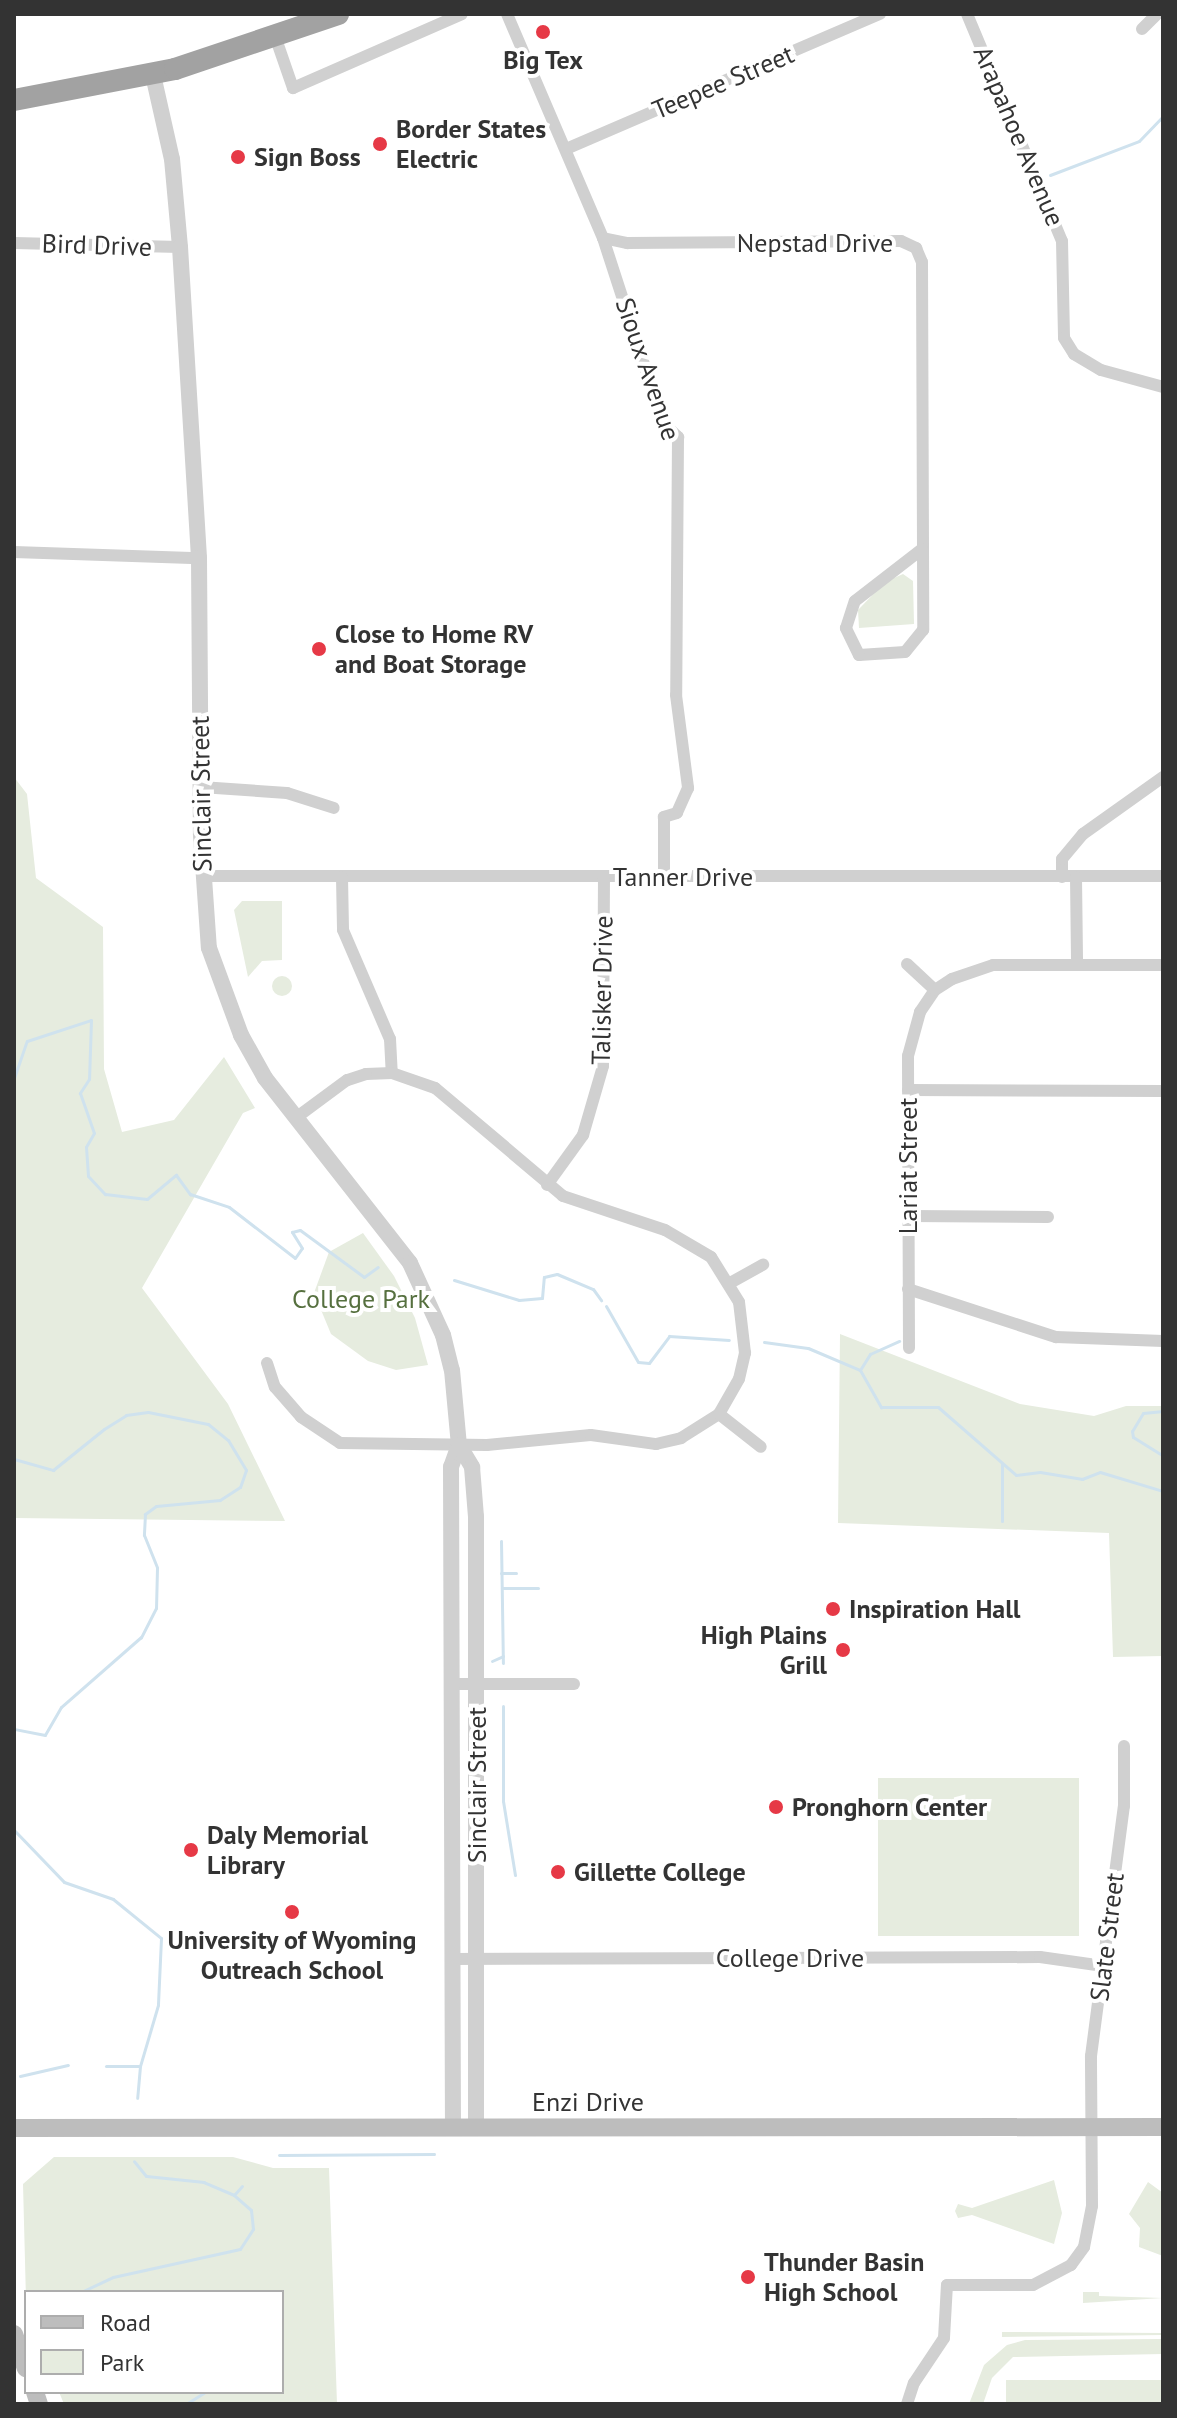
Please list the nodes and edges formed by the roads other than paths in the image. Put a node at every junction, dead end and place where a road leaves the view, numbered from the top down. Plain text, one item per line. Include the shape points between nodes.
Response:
1 (338, 14) edge
2 (462, 14) edge
3 (507, 14) edge
4 (880, 14) edge
5 (967, 14) edge
6 (1157, 14) edge
7 (1142, 29) dead end
8 (276, 39) junction
9 (153, 75) junction
10 (14, 100) edge
11 (566, 149) junction
12 (603, 238) junction
13 (14, 243) edge
14 (180, 247) junction
15 (1163, 387) edge
16 (922, 549) junction
17 (14, 552) edge
18 (199, 558) junction
19 (1163, 777) edge
20 (201, 787) junction
21 (334, 808) dead end
22 (202, 876) junction
23 (1163, 876) edge
24 (342, 877) junction
25 (604, 877) junction
26 (664, 877) junction
27 (1062, 877) junction
28 (1076, 877) junction
29 (907, 964) dead end
30 (1077, 965) junction
31 (1163, 965) edge
32 (935, 990) junction
33 (392, 1073) junction
34 (908, 1090) junction
35 (1163, 1091) edge
36 (297, 1117) junction
37 (547, 1185) junction
38 (909, 1216) junction
39 (1048, 1217) dead end
40 (763, 1265) dead end
41 (730, 1283) junction
42 (908, 1289) junction
43 (1163, 1341) edge
44 (909, 1348) dead end
45 (267, 1363) dead end
46 (719, 1414) junction
47 (459, 1445) junction
48 (761, 1447) dead end
49 (477, 1683) junction
50 (451, 1684) junction
51 (574, 1684) dead end
52 (1124, 1746) dead end
53 (451, 1959) junction
54 (477, 1959) junction
55 (1103, 1966) junction
56 (1163, 2127) edge
57 (14, 2128) edge
58 (453, 2128) junction
59 (476, 2128) junction
60 (1091, 2128) junction
61 (14, 2334) edge
62 (24, 2362) edge
63 (907, 2404) edge

1 - 8 highway
2 - 8 street via 293,88
3 - 11 street, Sioux Avenue
4 - 11 street, Teepee Street
5 - 15 street, Arapahoe Avenue via 1062,241 1064,338 1074,354 1101,370
6 - 7 street
8 - 9 highway
9 - 10 highway
9 - 14 street, Sinclair Street via 172,159
11 - 12 street, Sioux Avenue
12 - 16 street, Nepstad Drive via 641,243 901,241 916,248 922,262
12 - 26 street, Sioux Avenue via 663,423 678,437 676,695 688,788 677,813 664,817
13 - 14 street, Bird Drive
14 - 18 street, Sinclair Street
16 - 16 street, Nepstad Drive via 919,641 905,652 859,655 846,628 855,601
17 - 18 street
18 - 20 street, Sinclair Street
19 - 27 street via 1083,834 1062,859
20 - 21 street via 287,793
20 - 22 street, Sinclair Street
22 - 24 street, Tanner Drive
22 - 36 street, Sinclair Street via 209,948 221,988 265,1078
23 - 28 street, Tanner Drive
24 - 25 street, Tanner Drive
24 - 33 street via 343,930 390,1039
25 - 26 street, Tanner Drive
25 - 37 street, Talisker Drive via 603,1066 583,1135
26 - 27 street, Tanner Drive
27 - 28 street, Tanner Drive
28 - 30 street
29 - 32 street
30 - 31 street
30 - 32 street via 993,965
32 - 34 street, Lariat Street via 911,1033
33 - 36 street via 347,1080
33 - 37 street via 435,1088
34 - 35 street
34 - 38 street, Lariat Street
36 - 47 street, Sinclair Street via 410,1263 443,1335
37 - 41 street via 589,1207 689,1241 711,1257
38 - 39 street
38 - 42 street, Lariat Street
40 - 41 street
41 - 46 street via 745,1329 745,1353 739,1379
42 - 43 street via 1056,1337
42 - 44 street, Lariat Street
45 - 47 street via 275,1387 301,1417 340,1443
46 - 47 street via 681,1438 656,1444 591,1435
46 - 48 street
47 - 49 street, Sinclair Street via 472,1467 476,1517
47 - 50 street, Sinclair Street via 451,1467
49 - 50 street
49 - 51 street
49 - 54 street, Sinclair Street
50 - 53 street, Sinclair Street
52 - 55 street, Slate Street via 1124,1806
53 - 54 street, College Drive
53 - 58 street, Sinclair Street
54 - 55 street, College Drive via 1040,1957
54 - 59 street, Sinclair Street
55 - 60 street, Slate Street via 1091,2056
56 - 60 main road, Enzi Drive
57 - 58 main road, Enzi Drive
58 - 59 main road, Enzi Drive
59 - 60 main road, Enzi Drive
60 - 63 street, Slate Street via 1092,2206 1084,2247 1071,2265 1033,2285 947,2285 944,2338 914,2383
61 - 62 main road

